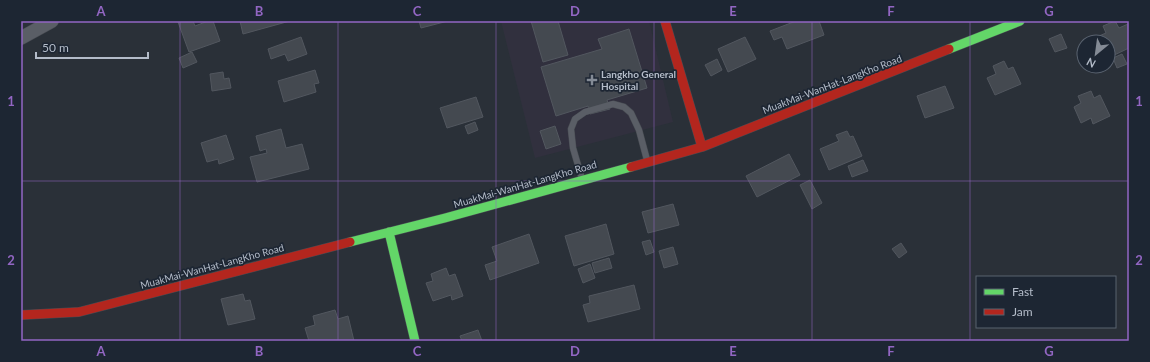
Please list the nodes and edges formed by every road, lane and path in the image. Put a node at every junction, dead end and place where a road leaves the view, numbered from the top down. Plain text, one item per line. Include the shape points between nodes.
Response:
1 (52, 21) edge
2 (665, 21) edge
3 (1020, 21) edge
4 (21, 38) edge
5 (702, 147) junction
6 (647, 162) junction
7 (582, 180) junction
8 (389, 232) junction
9 (21, 315) edge
10 (415, 341) edge

1 - 4 street
2 - 5 main road
3 - 5 main road, MuakMai-WanHat-LangKho Road
5 - 6 main road, MuakMai-WanHat-LangKho Road
6 - 7 main road, MuakMai-WanHat-LangKho Road
6 - 7 lane via 639,130 631,113 624,107 613,104 585,112 575,119 571,129 573,148
7 - 8 main road, MuakMai-WanHat-LangKho Road
8 - 9 main road, MuakMai-WanHat-LangKho Road via 79,312
8 - 10 main road

